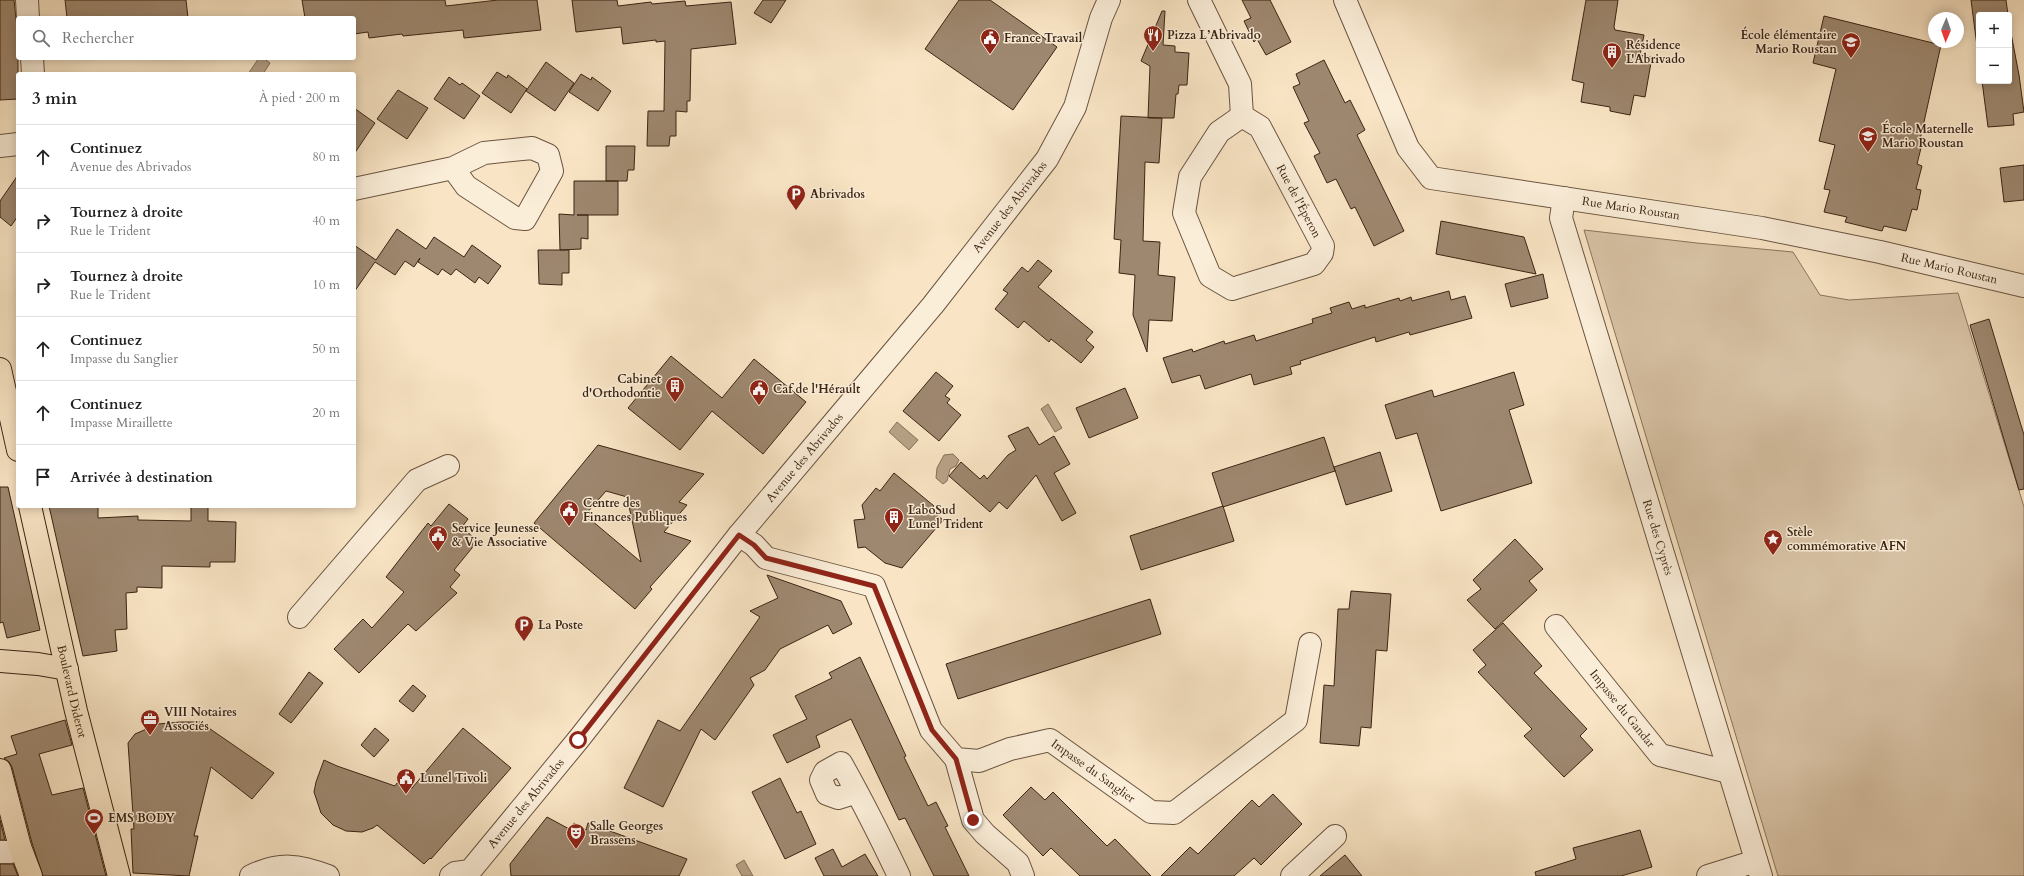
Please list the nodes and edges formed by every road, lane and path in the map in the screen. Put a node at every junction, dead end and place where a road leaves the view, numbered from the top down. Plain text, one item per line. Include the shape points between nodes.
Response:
1 (27, 0) edge
2 (1109, 0) edge
3 (1199, 0) edge
4 (1345, 0) edge
5 (28, 16) edge
6 (32, 60) edge
7 (33, 72) edge
8 (1242, 116) junction
9 (16, 144) edge
10 (0, 146) edge
11 (452, 168) dead end
12 (356, 189) edge
13 (1564, 198) junction
14 (2024, 286) edge
15 (0, 370) edge
16 (16, 441) edge
17 (448, 466) dead end
18 (30, 508) edge
19 (739, 535) junction
20 (299, 616) dead end
21 (1556, 626) dead end
22 (1310, 644) dead end
23 (0, 661) edge
24 (67, 669) junction
25 (956, 759) junction
26 (0, 770) edge
27 (1729, 772) junction
28 (857, 792) dead end
29 (1335, 836) dead end
30 (10, 850) edge
31 (1758, 869) edge
32 (262, 874) edge
33 (464, 874) edge
34 (31, 876) edge
35 (119, 876) edge
36 (328, 876) edge
37 (900, 876) edge
38 (1023, 876) edge
39 (1292, 876) edge
40 (1708, 876) edge

1 - 5 street
2 - 19 street, Avenue des Abrivados via 1100,18 1075,107 1047,159 933,305
3 - 8 street via 1240,84
4 - 13 street, Rue Mario Roustan via 1408,148 1431,178
6 - 7 street
8 - 8 street, Rue de l'Éperon via 1219,132 1190,177 1184,214 1210,276 1232,289 1314,264 1322,253 1323,246 1260,127
9 - 10 street
11 - 12 street
13 - 14 street, Rue Mario Roustan via 1772,230
13 - 27 street, Rue des Cyprès via 1561,218
15 - 16 main road
17 - 20 street via 417,480
18 - 24 main road, Boulevard Diderot
19 - 25 street via 754,545 766,558 874,586 932,730
19 - 33 street, Avenue des Abrivados via 578,740
21 - 27 street, Impasse du Gandar via 1660,755
22 - 25 street, Impasse du Sanglier via 1296,720 1174,813 1151,812 1050,740 1010,749 979,761
23 - 24 main road
24 - 35 main road, Boulevard Diderot
25 - 38 street via 973,820 1018,863
26 - 30 main road
27 - 31 street, Rue des Cyprès
28 - 37 street
29 - 39 street
30 - 34 main road
31 - 40 street
32 - 36 street via 279,866 305,867

